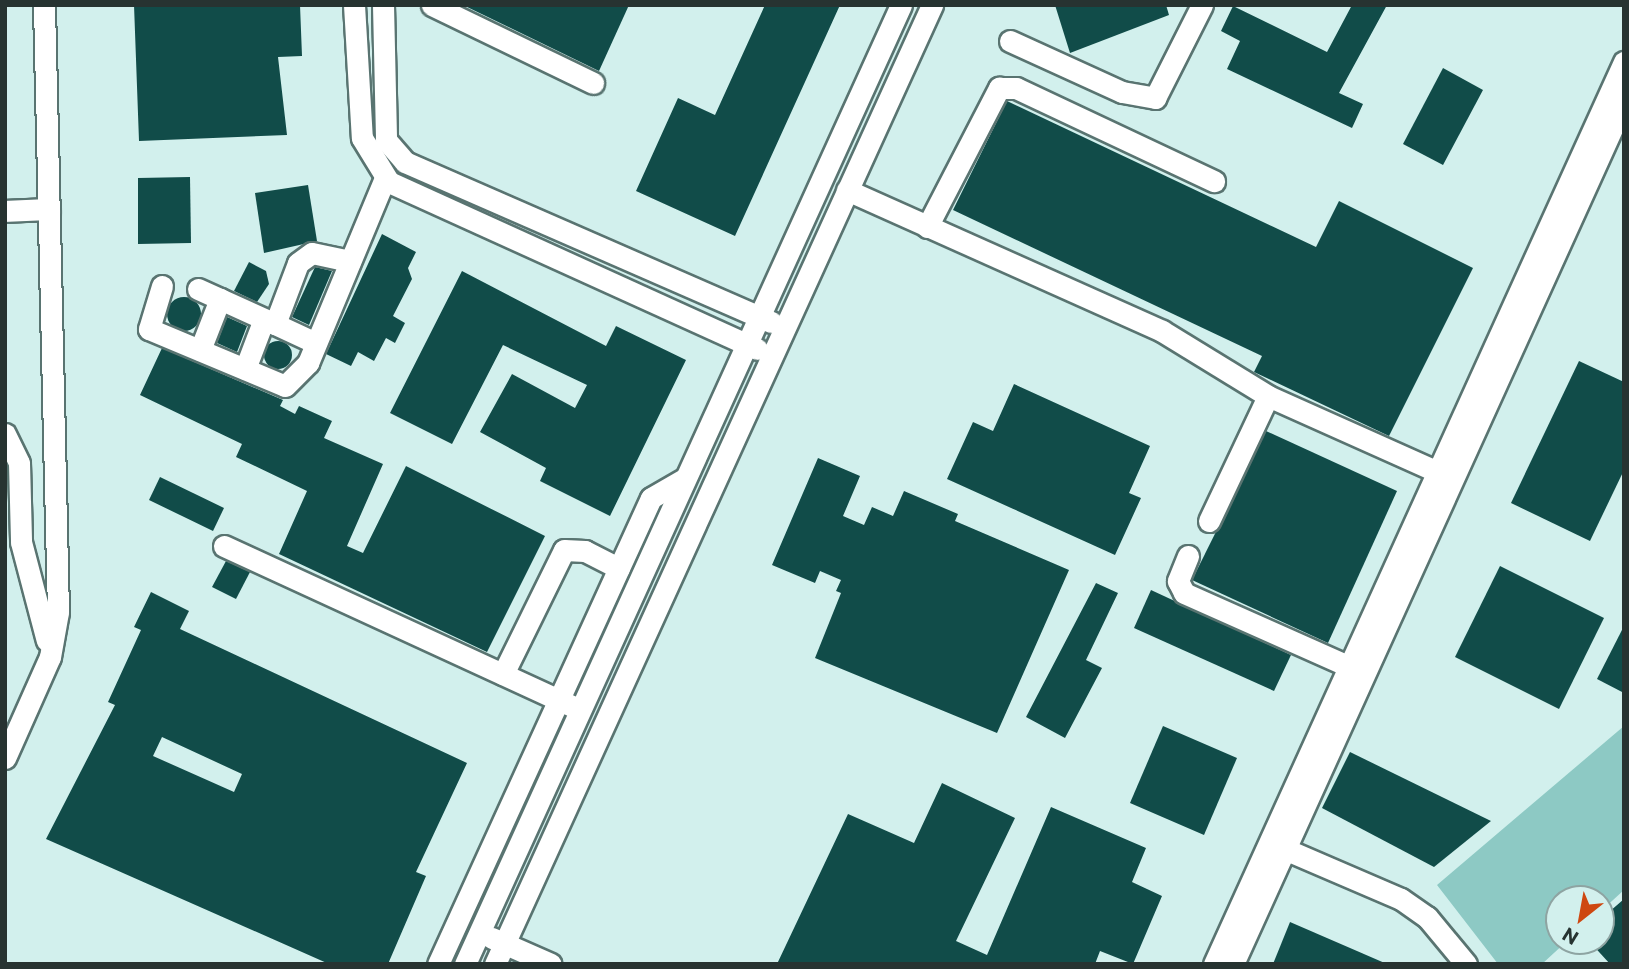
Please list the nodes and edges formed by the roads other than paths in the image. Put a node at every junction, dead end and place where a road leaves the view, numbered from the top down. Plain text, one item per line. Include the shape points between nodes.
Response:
1 (44, 5) edge
2 (354, 5) edge
3 (383, 5) edge
4 (432, 5) edge
5 (901, 5) edge
6 (932, 5) edge
7 (1202, 5) edge
8 (1010, 41) dead end
9 (1624, 62) edge
10 (593, 83) dead end
11 (1624, 102) edge
12 (394, 152) junction
13 (381, 174) junction
14 (1214, 181) dead end
15 (847, 190) junction
16 (49, 209) junction
17 (5, 211) edge
18 (927, 227) junction
19 (350, 261) junction
20 (162, 286) dead end
21 (198, 289) dead end
22 (220, 299) junction
23 (759, 317) junction
24 (270, 322) junction
25 (785, 327) junction
26 (316, 343) junction
27 (746, 344) junction
28 (200, 350) junction
29 (771, 357) junction
30 (245, 369) junction
31 (1268, 396) junction
32 (5, 434) edge
33 (1440, 473) junction
34 (685, 478) junction
35 (1209, 521) dead end
36 (224, 546) dead end
37 (1188, 556) dead end
38 (619, 568) junction
39 (50, 657) junction
40 (1350, 667) junction
41 (503, 674) junction
42 (560, 700) junction
43 (580, 710) junction
44 (5, 758) edge
45 (1277, 846) junction
46 (472, 948) edge
47 (502, 957) edge
48 (438, 964) edge
49 (551, 964) edge
50 (1214, 964) edge
51 (1233, 964) edge
52 (1466, 964) edge

1 - 16 street
2 - 13 street via 358,109
3 - 12 street via 386,140
4 - 10 street
5 - 23 street
6 - 15 street
7 - 8 street via 1155,98 1122,92
9 - 33 street
11 - 45 street
12 - 13 street
12 - 23 street via 426,175
13 - 19 street
13 - 27 street
14 - 18 street via 1016,88 999,88
15 - 18 street
15 - 25 street
16 - 17 street
16 - 39 street via 58,612
18 - 31 street via 1193,346
19 - 24 street via 312,253 298,263
19 - 26 street
20 - 28 street via 149,329
21 - 22 street
22 - 24 street
22 - 28 street
23 - 25 street
23 - 27 street
24 - 26 street
24 - 30 street
25 - 29 street
26 - 30 street via 300,376 285,386
27 - 29 street
27 - 34 street
28 - 30 street
29 - 47 street
31 - 33 street
31 - 35 street
32 - 39 street via 19,463 22,542
33 - 40 street
34 - 38 street via 659,488 651,498
34 - 43 street
36 - 41 street
37 - 40 street via 1178,581 1184,593
38 - 41 street via 585,551 564,550
38 - 42 street
39 - 44 street
40 - 45 street
41 - 42 street
42 - 43 street
42 - 48 street
43 - 46 street
45 - 50 street
45 - 51 street
45 - 52 street via 1401,899 1427,917
46 - 47 street
47 - 49 street

